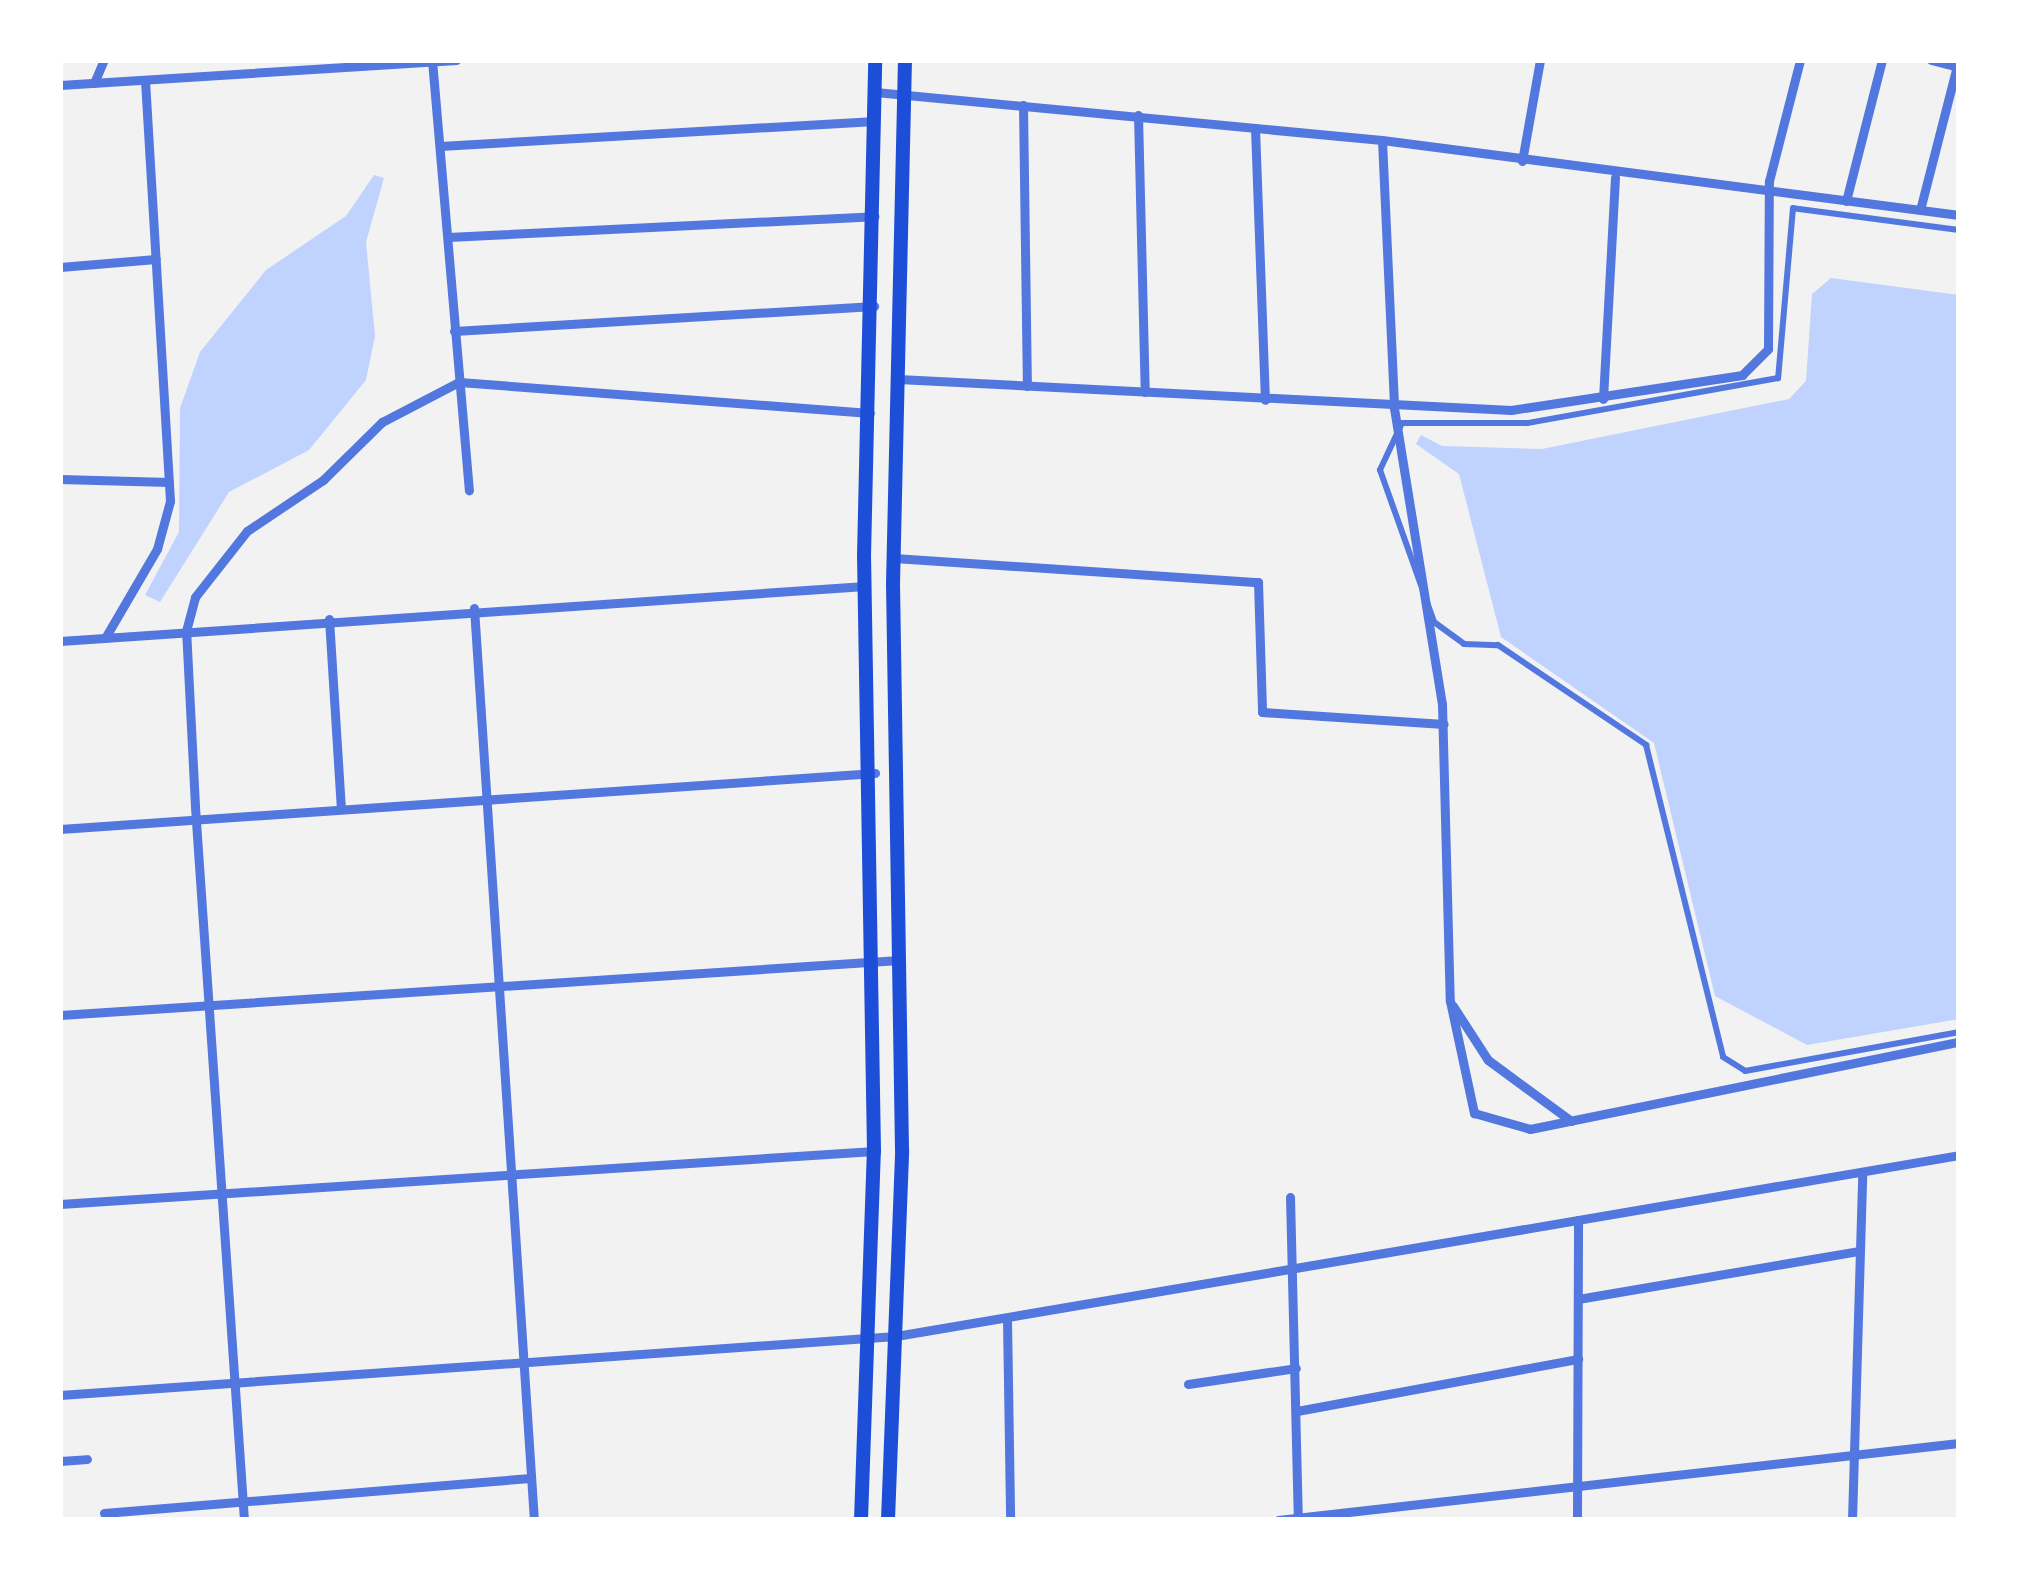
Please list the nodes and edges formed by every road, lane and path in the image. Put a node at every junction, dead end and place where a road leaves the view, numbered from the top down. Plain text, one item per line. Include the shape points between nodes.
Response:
1 (104, 60) edge
2 (457, 60) edge
3 (875, 60) edge
4 (905, 60) edge
5 (1540, 60) edge
6 (1800, 60) edge
7 (1882, 60) edge
8 (1931, 60) edge
9 (432, 62) edge
10 (1958, 66) edge
11 (145, 81) junction
12 (94, 83) junction
13 (60, 85) edge
14 (875, 92) junction
15 (904, 95) junction
16 (1023, 105) junction
17 (1138, 115) junction
18 (875, 121) junction
19 (1255, 128) junction
20 (1382, 140) junction
21 (440, 146) junction
22 (1522, 161) junction
23 (1615, 176) junction
24 (1772, 193) junction
25 (1846, 200) junction
26 (1920, 210) junction
27 (1959, 215) edge
28 (876, 216) junction
29 (1959, 230) edge
30 (448, 237) junction
31 (156, 260) junction
32 (60, 267) edge
33 (874, 306) junction
34 (454, 331) junction
35 (898, 379) junction
36 (459, 382) junction
37 (1027, 386) junction
38 (1145, 392) junction
39 (1603, 399) junction
40 (1265, 400) junction
41 (1394, 408) junction
42 (870, 413) junction
43 (1396, 428) junction
44 (60, 479) edge
45 (169, 482) junction
46 (469, 490) dead end
47 (894, 558) junction
48 (865, 586) junction
49 (474, 608) junction
50 (1428, 613) junction
51 (328, 620) junction
52 (186, 631) junction
53 (105, 638) junction
54 (60, 641) edge
55 (1444, 724) junction
56 (875, 773) junction
57 (486, 798) junction
58 (341, 809) junction
59 (196, 820) junction
60 (60, 829) edge
61 (898, 961) junction
62 (874, 962) junction
63 (500, 984) junction
64 (1450, 1001) junction
65 (209, 1003) junction
66 (60, 1015) edge
67 (1959, 1033) edge
68 (1959, 1042) edge
69 (1571, 1121) junction
70 (874, 1151) junction
71 (1959, 1155) edge
72 (1862, 1173) junction
73 (513, 1175) junction
74 (223, 1192) junction
75 (1290, 1197) dead end
76 (60, 1204) edge
77 (1578, 1220) junction
78 (1858, 1251) junction
79 (1294, 1268) junction
80 (1579, 1299) junction
81 (1007, 1318) junction
82 (896, 1336) junction
83 (870, 1338) junction
84 (1578, 1359) junction
85 (523, 1360) junction
86 (1296, 1369) junction
87 (235, 1380) junction
88 (1188, 1384) dead end
89 (60, 1395) edge
90 (1297, 1411) junction
91 (1959, 1443) edge
92 (1854, 1456) junction
93 (87, 1459) dead end
94 (60, 1462) edge
95 (531, 1478) junction
96 (1577, 1485) junction
97 (242, 1500) junction
98 (104, 1513) dead end
99 (1298, 1519) edge
100 (244, 1520) edge
101 (534, 1520) edge
102 (861, 1520) edge
103 (888, 1520) edge
104 (1010, 1520) edge
105 (1279, 1520) edge
106 (1576, 1520) edge
107 (1852, 1520) edge

1 - 12 street
2 - 9 street
3 - 14 main road
4 - 15 main road
5 - 22 street
6 - 24 street
7 - 25 street
8 - 10 street
9 - 11 street
9 - 21 street
10 - 26 street
11 - 12 street
11 - 31 street
12 - 13 street
14 - 15 street
14 - 18 main road
15 - 16 street
15 - 35 main road
16 - 17 street
16 - 37 street
17 - 19 street
17 - 38 street
18 - 21 street
18 - 28 main road
19 - 20 street
19 - 40 street
20 - 22 street
20 - 41 street
21 - 30 street
22 - 23 street
23 - 24 street
23 - 39 street
24 - 25 street
24 - 39 street via 1760,363
25 - 26 street
26 - 27 street
28 - 30 street
28 - 33 main road
29 - 43 street via 1793,208 1772,381 1527,423
30 - 34 street
31 - 32 street
31 - 45 street
33 - 34 street
33 - 42 main road
34 - 36 street
35 - 37 street
35 - 47 main road
36 - 42 street
36 - 46 street
36 - 52 street via 382,422 232,544
37 - 38 street
38 - 40 street
39 - 41 street
40 - 41 street
41 - 43 street
42 - 48 main road
43 - 50 street
43 - 50 street via 1380,482
44 - 45 street
45 - 53 street via 158,549
47 - 55 street via 1258,582 1262,712
47 - 61 main road
48 - 49 street
48 - 56 main road
49 - 51 street
49 - 57 street
50 - 55 street
50 - 67 street via 1464,644 1498,645 1646,745 1723,1057 1745,1071
51 - 52 street
51 - 58 street
52 - 53 street
52 - 59 street
53 - 54 street
55 - 64 street
56 - 57 street
56 - 62 main road
57 - 58 street
57 - 63 street
58 - 59 street
59 - 60 street
59 - 65 street
61 - 62 street
61 - 82 main road
62 - 63 street
62 - 70 main road
63 - 65 street
63 - 73 street
64 - 69 street via 1488,1060
64 - 69 street via 1459,1074 1480,1120 1511,1130
65 - 66 street
65 - 74 street
68 - 69 street
70 - 73 street
70 - 83 main road
71 - 72 street
72 - 77 street
72 - 78 street
73 - 74 street
73 - 85 street
74 - 76 street
74 - 87 street
75 - 79 street
77 - 79 street
77 - 80 street
78 - 80 street
78 - 92 street
79 - 81 street
79 - 86 street
80 - 84 street
81 - 82 street
81 - 104 street
82 - 83 street
82 - 103 main road
83 - 85 street
83 - 102 main road
84 - 90 street
84 - 96 street
85 - 87 street
85 - 95 street
86 - 88 street
86 - 90 street
87 - 89 street
87 - 97 street
90 - 99 street
91 - 92 street
92 - 96 street
92 - 107 street
93 - 94 street
95 - 97 street
95 - 101 street
96 - 99 street
96 - 106 street
97 - 98 street
97 - 100 street
99 - 105 street

